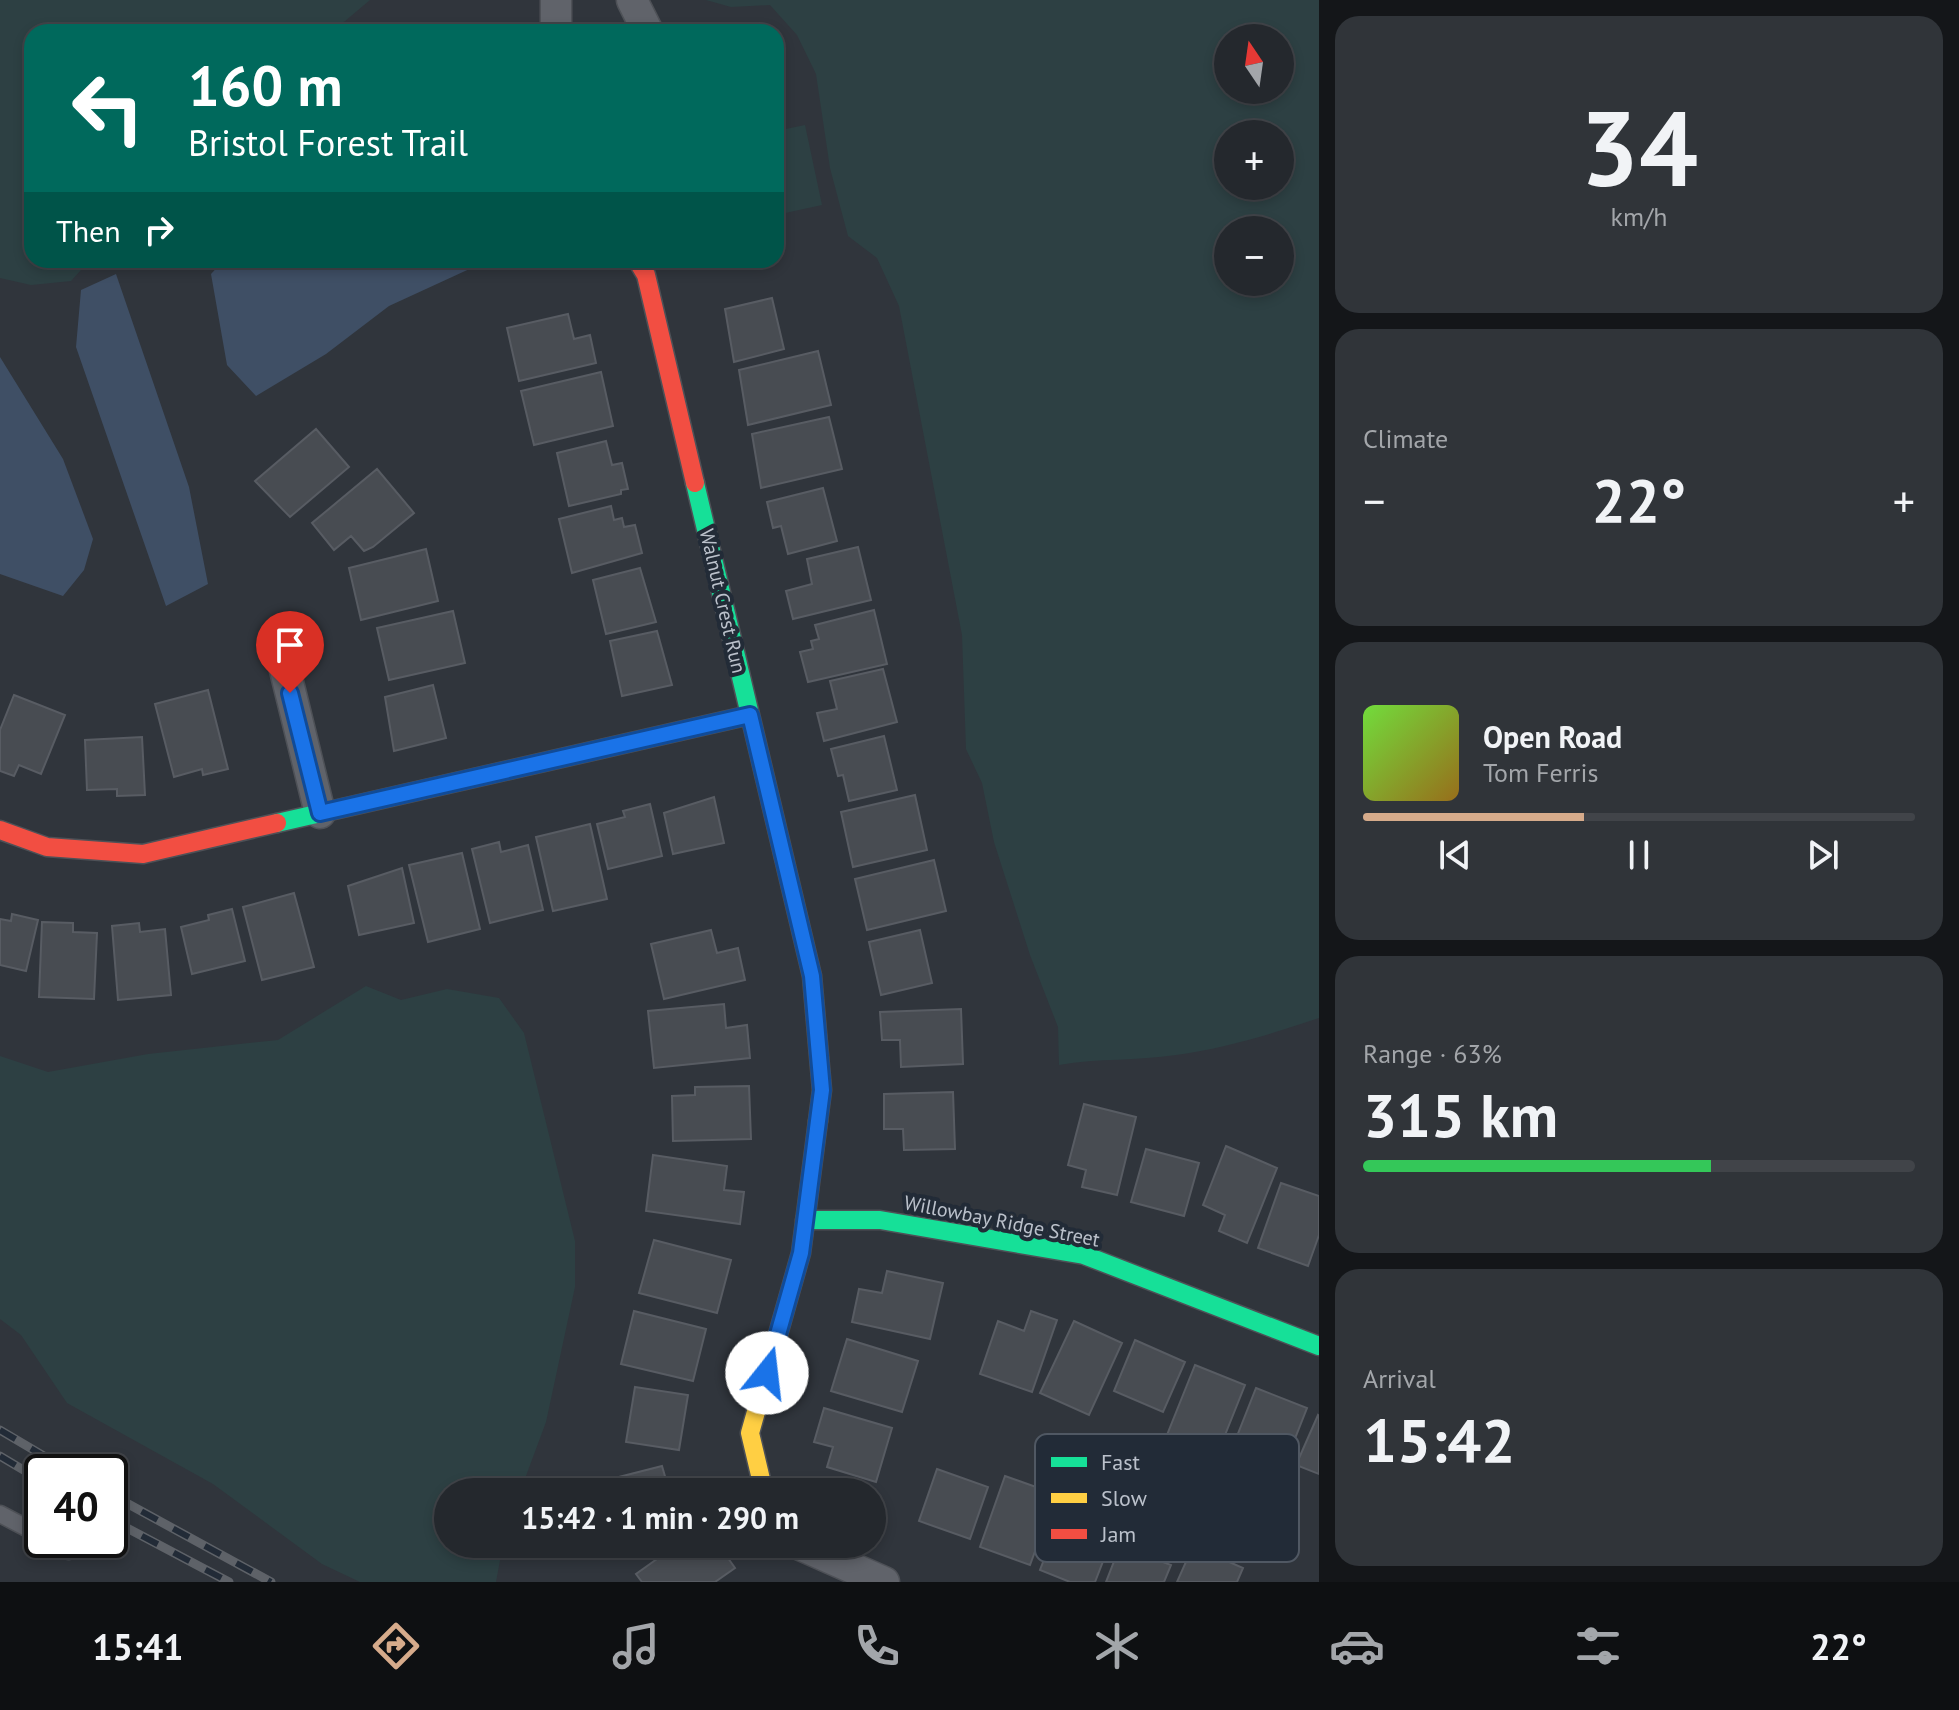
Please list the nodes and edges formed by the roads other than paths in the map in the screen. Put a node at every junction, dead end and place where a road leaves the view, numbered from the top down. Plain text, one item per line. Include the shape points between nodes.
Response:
1 (556, 0) edge
2 (632, 0) edge
3 (556, 24) edge
4 (644, 24) edge
5 (646, 268) edge
6 (284, 666) dead end
7 (750, 715) junction
8 (320, 813) junction
9 (0, 830) edge
10 (805, 1220) junction
11 (1319, 1346) edge
12 (761, 1478) edge
13 (0, 1514) edge
14 (24, 1527) edge
15 (830, 1558) edge
16 (884, 1582) edge

1 - 3 street
2 - 4 street
5 - 7 street, Walnut Crest Run
6 - 8 street
7 - 8 street
7 - 10 street, Walnut Crest Run via 812,976 822,1090
8 - 9 street via 143,854 47,847
10 - 11 street, Willowbay Ridge Street via 880,1220 1084,1255
10 - 12 street, Walnut Crest Run via 801,1253 750,1433
13 - 14 lane
15 - 16 street

